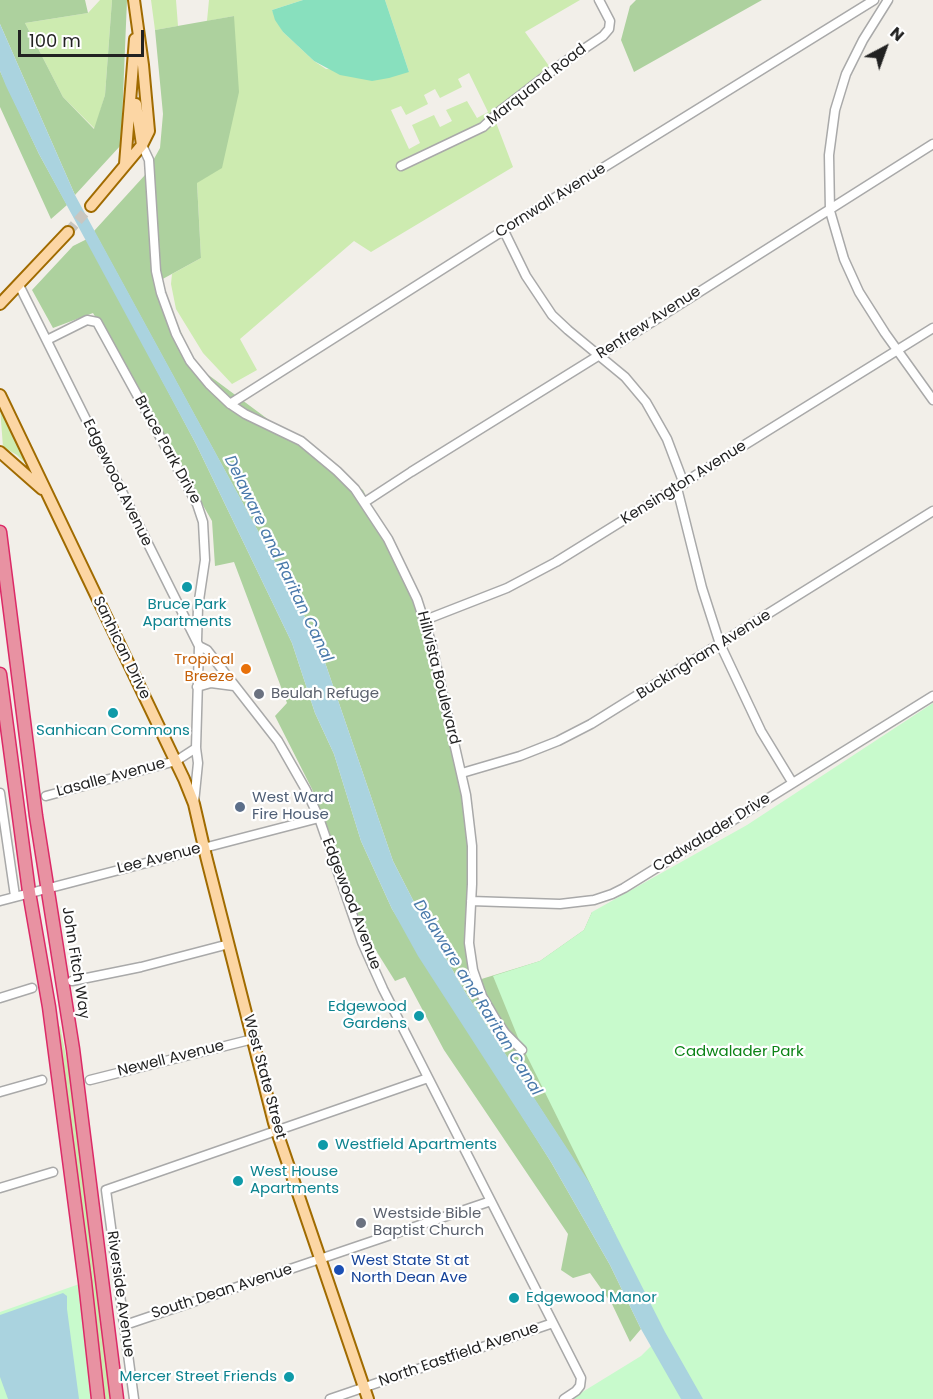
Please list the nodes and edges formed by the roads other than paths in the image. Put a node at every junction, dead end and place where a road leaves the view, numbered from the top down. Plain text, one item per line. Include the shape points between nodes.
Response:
1 (134, 0) edge
2 (600, 0) edge
3 (874, 0) edge
4 (888, 0) edge
5 (136, 27) junction
6 (132, 83) junction
7 (933, 144) edge
8 (142, 145) junction
9 (125, 165) junction
10 (401, 166) dead end
11 (91, 206) tunnel mouth
12 (830, 208) junction
13 (504, 231) junction
14 (68, 232) tunnel mouth
15 (19, 285) junction
16 (0, 304) edge
17 (933, 328) edge
18 (47, 340) junction
19 (898, 351) junction
20 (600, 355) junction
21 (0, 395) edge
22 (933, 400) edge
23 (230, 404) junction
24 (0, 452) edge
25 (681, 486) junction
26 (47, 493) junction
27 (365, 502) junction
28 (933, 510) edge
29 (0, 532) edge
30 (425, 620) junction
31 (198, 644) junction
32 (720, 644) junction
33 (0, 674) edge
34 (234, 686) junction
35 (197, 687) junction
36 (933, 696) edge
37 (196, 748) junction
38 (176, 761) junction
39 (462, 773) junction
40 (792, 782) junction
41 (0, 793) edge
42 (46, 796) dead end
43 (194, 804) junction
44 (319, 818) junction
45 (204, 848) junction
46 (48, 888) junction
47 (29, 892) junction
48 (15, 896) junction
49 (0, 901) edge
50 (471, 901) junction
51 (229, 944) junction
52 (72, 981) dead end
53 (33, 988) dead end
54 (0, 998) edge
55 (253, 1039) junction
56 (522, 1050) dead end
57 (428, 1078) junction
58 (42, 1080) dead end
59 (90, 1080) dead end
60 (0, 1092) edge
61 (277, 1130) junction
62 (53, 1172) dead end
63 (0, 1188) edge
64 (491, 1202) junction
65 (320, 1259) junction
66 (553, 1323) junction
67 (124, 1325) junction
68 (364, 1387) junction
69 (98, 1399) edge
70 (117, 1399) edge
71 (134, 1399) edge
72 (330, 1399) edge
73 (368, 1399) edge
74 (564, 1399) edge

1 - 5 main road
2 - 10 street, Marquand Road via 610,21 609,29 483,127
3 - 13 street, Cornwall Avenue
4 - 12 street via 846,74 835,110 829,155
5 - 6 main road
5 - 8 main road via 149,131
6 - 8 main road
6 - 9 main road
7 - 12 street, Renfrew Avenue
8 - 9 main road
8 - 23 street, Hillvista Boulevard via 149,160 156,271 166,310 194,366
9 - 11 main road
12 - 19 street via 844,259 859,292
12 - 20 street, Renfrew Avenue
13 - 20 street via 526,276 552,315
13 - 23 street, Cornwall Avenue
14 - 15 main road
15 - 16 main road
15 - 18 street, Edgewood Avenue
17 - 19 street, Kensington Avenue
18 - 31 street, Edgewood Avenue
18 - 31 street, Bruce Park Drive via 87,320 97,322 197,504 203,522 205,560 198,607
19 - 22 street
19 - 25 street, Kensington Avenue
20 - 25 street via 646,402 667,439
20 - 27 street, Renfrew Avenue
21 - 26 main road, Sanhican Drive
23 - 27 street, Hillvista Boulevard via 301,441 337,471
24 - 26 main road, Sanhican Drive
25 - 30 street, Kensington Avenue via 520,581
25 - 32 street via 702,588
26 - 38 main road, Sanhican Drive
27 - 30 street, Hillvista Boulevard via 402,565
28 - 32 street, Buckingham Avenue
29 - 46 highway, John Fitch Way
30 - 39 street, Hillvista Boulevard
31 - 34 street, Edgewood Avenue
31 - 35 street, West State Street
32 - 39 street, Buckingham Avenue via 558,741
32 - 40 street via 761,732
33 - 47 highway
34 - 35 street via 211,683
34 - 44 street, Edgewood Avenue via 287,755
35 - 37 street, West State Street
36 - 40 street, Cadwalader Drive
37 - 38 street
37 - 43 street, West State Street
38 - 42 street, Lasalle Avenue
38 - 43 main road, Sanhican Drive
39 - 50 street, Hillvista Boulevard via 471,826
40 - 50 street, Cadwalader Drive via 612,894 560,904
41 - 48 street
43 - 45 main road, West State Street
44 - 45 street, Lee Avenue
44 - 57 street, Edgewood Avenue via 363,942
45 - 46 street, Lee Avenue
45 - 51 main road, West State Street
46 - 47 street, Lee Avenue
46 - 70 highway, John Fitch Way via 73,1049
47 - 48 street, Lee Avenue
47 - 69 highway via 49,1007
48 - 49 street, Lee Avenue
50 - 56 street, Hillvista Boulevard via 468,943 477,983 496,1020
51 - 52 street
51 - 55 main road, West State Street
53 - 54 street
55 - 59 street, Newell Avenue
55 - 61 main road, West State Street
57 - 61 street
57 - 64 street, Edgewood Avenue
58 - 60 street
61 - 65 main road, West State Street
61 - 67 street, Riverside Avenue via 106,1190
62 - 63 street
64 - 65 street, South Dean Avenue
64 - 66 street, Edgewood Avenue
65 - 67 street, South Dean Avenue
65 - 68 main road, West State Street
66 - 68 street, North Eastfield Avenue
66 - 74 street, Edgewood Avenue via 581,1378 576,1391
67 - 71 street, Riverside Avenue
68 - 72 street, North Eastfield Avenue
68 - 73 main road, West State Street

